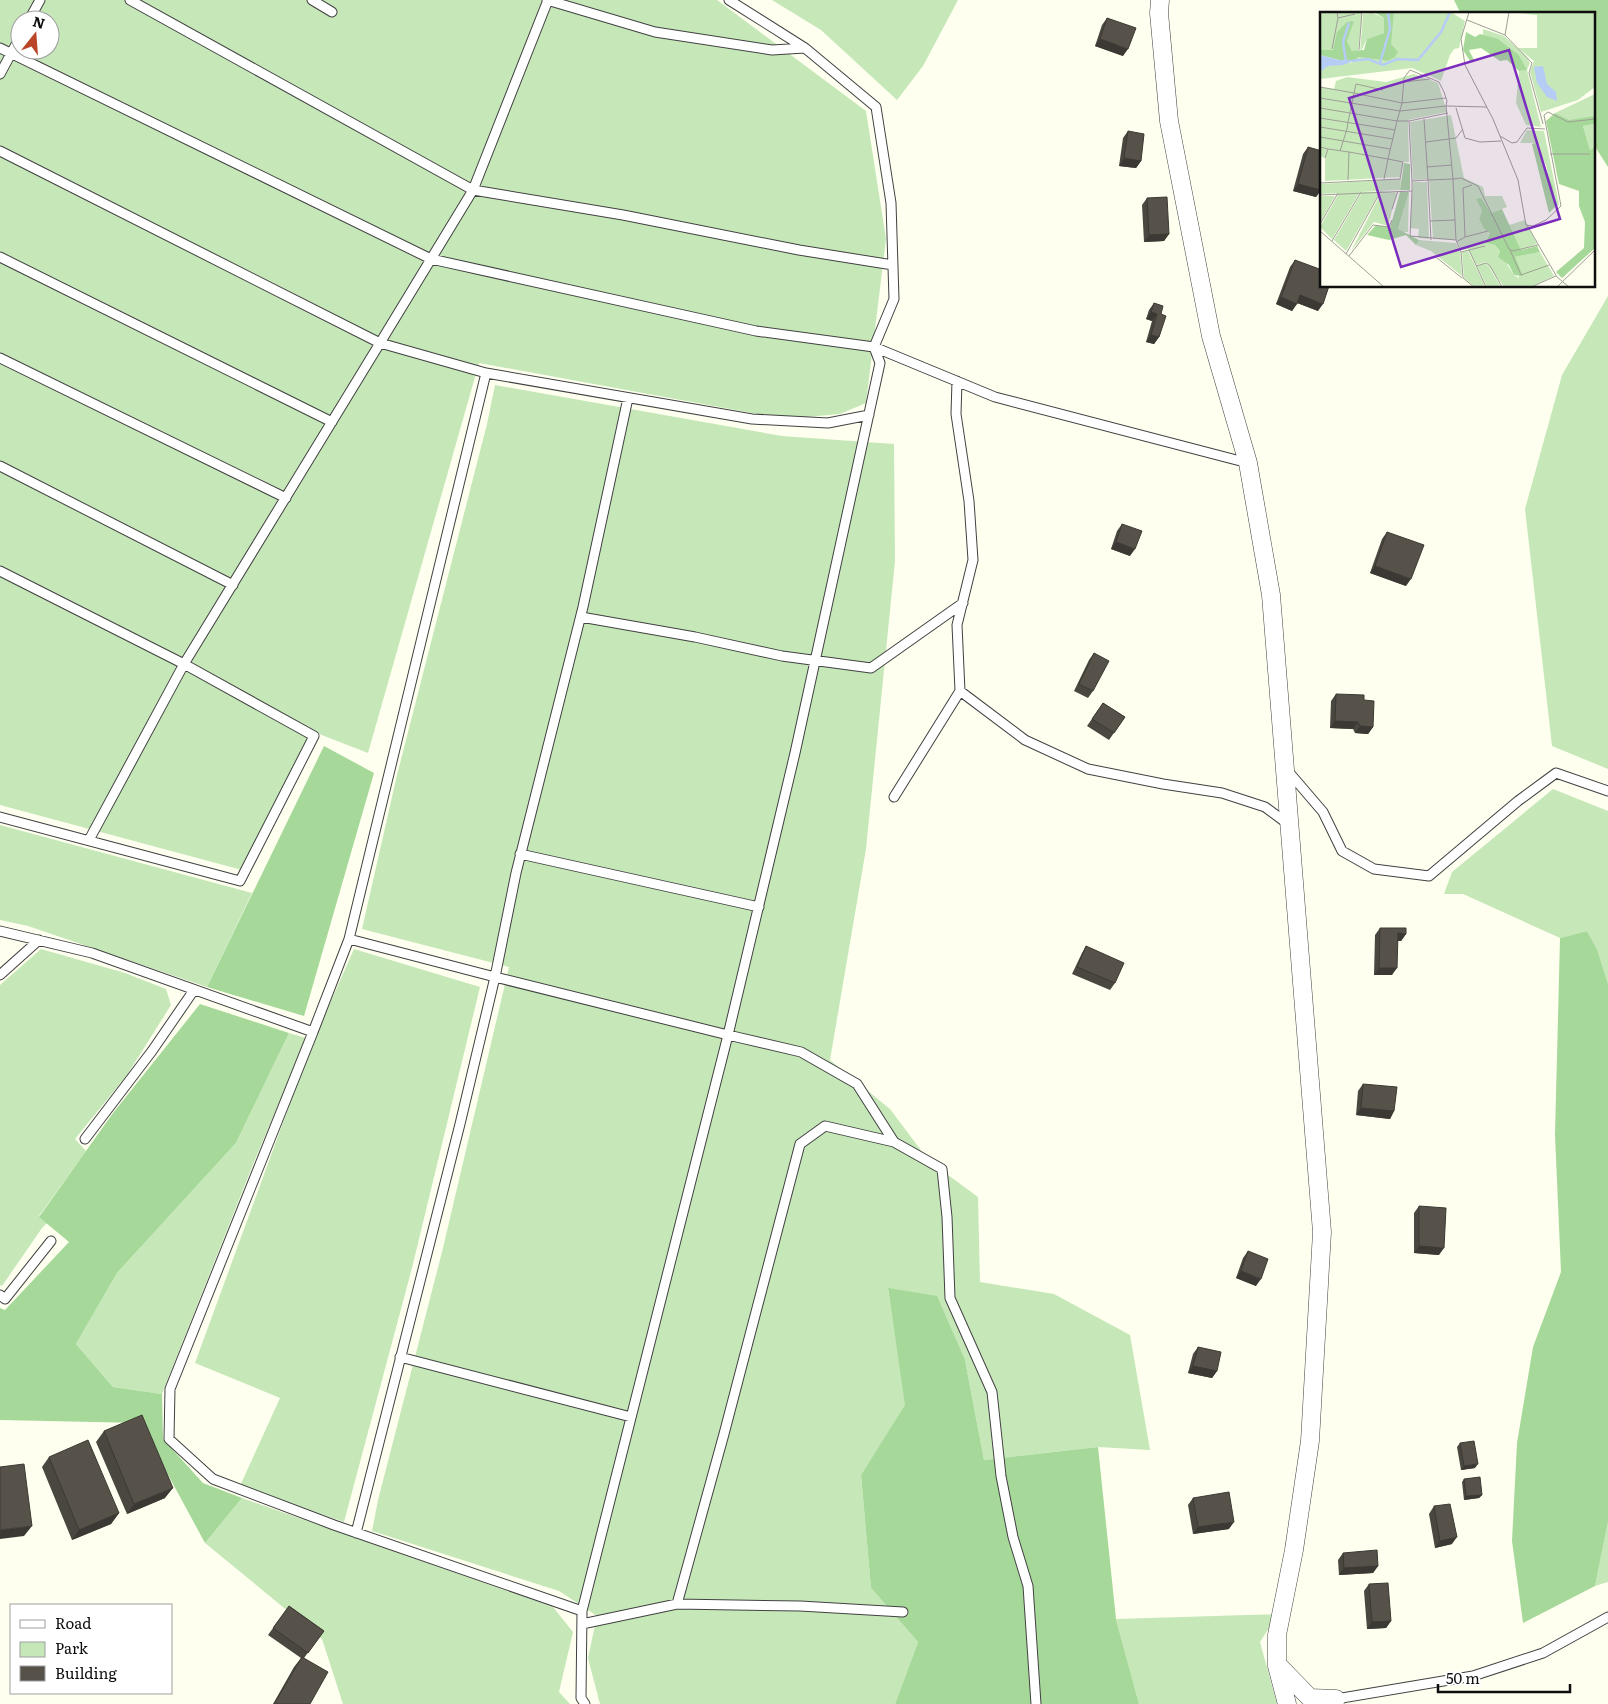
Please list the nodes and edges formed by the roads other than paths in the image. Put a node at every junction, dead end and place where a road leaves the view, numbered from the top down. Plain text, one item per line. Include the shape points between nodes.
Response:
1 (130, 0) edge
2 (312, 0) edge
3 (548, 0) edge
4 (729, 0) edge
5 (1160, 0) edge
6 (332, 12) dead end
7 (805, 48) junction
8 (10, 55) edge
9 (25, 60) edge
10 (0, 74) edge
11 (0, 151) edge
12 (472, 190) junction
13 (0, 257) edge
14 (431, 259) junction
15 (893, 265) junction
16 (380, 343) junction
17 (874, 347) junction
18 (0, 358) edge
19 (486, 373) junction
20 (957, 382) junction
21 (628, 398) junction
22 (869, 415) junction
23 (332, 422) junction
24 (1248, 463) junction
25 (0, 466) edge
26 (286, 498) junction
27 (0, 571) edge
28 (233, 585) junction
29 (963, 603) junction
30 (580, 617) junction
31 (815, 661) junction
32 (184, 664) junction
33 (960, 691) junction
34 (1284, 766) junction
35 (1608, 792) edge
36 (894, 797) dead end
37 (0, 817) edge
38 (1288, 824) junction
39 (89, 840) junction
40 (520, 854) junction
41 (759, 907) junction
42 (0, 931) edge
43 (349, 939) junction
44 (39, 940) junction
45 (0, 975) edge
46 (495, 977) junction
47 (194, 990) junction
48 (312, 1032) junction
49 (728, 1035) junction
50 (85, 1140) dead end
51 (894, 1142) junction
52 (51, 1241) dead end
53 (0, 1295) edge
54 (400, 1357) junction
55 (631, 1417) junction
56 (356, 1533) junction
57 (677, 1604) junction
58 (582, 1611) junction
59 (903, 1612) dead end
60 (1608, 1617) edge
61 (582, 1624) junction
62 (1277, 1664) junction
63 (1335, 1702) edge
64 (585, 1704) edge
65 (1036, 1704) edge
66 (1287, 1704) edge

1 - 12 lane
2 - 6 lane
3 - 7 lane via 655,32 772,50
3 - 12 lane
4 - 7 lane
5 - 24 street via 1169,121 1211,336
7 - 15 lane via 876,107 891,203
8 - 10 lane
9 - 14 lane
11 - 16 lane
12 - 14 lane
12 - 15 lane
13 - 23 lane
14 - 16 lane
14 - 17 lane via 756,331
15 - 17 lane via 894,299
16 - 19 lane
16 - 23 lane
17 - 20 lane
17 - 22 lane via 880,363
18 - 26 lane
19 - 21 lane
19 - 43 lane
20 - 24 lane via 995,397
20 - 29 lane via 956,414 969,501 973,560
21 - 22 lane via 752,419 828,423
21 - 30 lane
22 - 31 lane
23 - 26 lane
24 - 34 street via 1271,595
25 - 28 lane
26 - 28 lane
27 - 32 lane
28 - 32 lane
29 - 31 lane via 871,668
29 - 33 lane via 957,625
30 - 31 lane
30 - 40 lane
31 - 41 lane
32 - 39 lane
32 - 39 lane via 314,736 240,881
33 - 36 lane
33 - 38 lane via 1025,740 1088,769 1222,793 1265,807
34 - 35 lane via 1323,812 1342,851 1374,869 1429,876 1556,773
34 - 38 street
37 - 39 lane
38 - 62 street via 1322,1232 1310,1441 1277,1636
40 - 41 lane
40 - 46 lane
41 - 49 lane
42 - 44 lane
43 - 46 lane
43 - 48 lane
44 - 45 lane
44 - 47 lane via 92,953
46 - 49 lane
46 - 54 lane
47 - 48 lane
47 - 50 lane
48 - 56 lane via 170,1389 169,1439 213,1480
49 - 51 lane via 801,1052 857,1084
49 - 55 lane
51 - 57 lane via 825,1126 800,1144
51 - 65 lane via 942,1169 950,1298 992,1392 1001,1476 1028,1586
52 - 53 lane via 5,1299
54 - 55 lane
54 - 56 lane
55 - 58 lane
56 - 58 lane
57 - 59 lane
57 - 61 lane
58 - 61 lane
60 - 63 lane via 1543,1653 1472,1676
61 - 64 lane via 581,1698
62 - 63 street via 1310,1698
62 - 66 street

